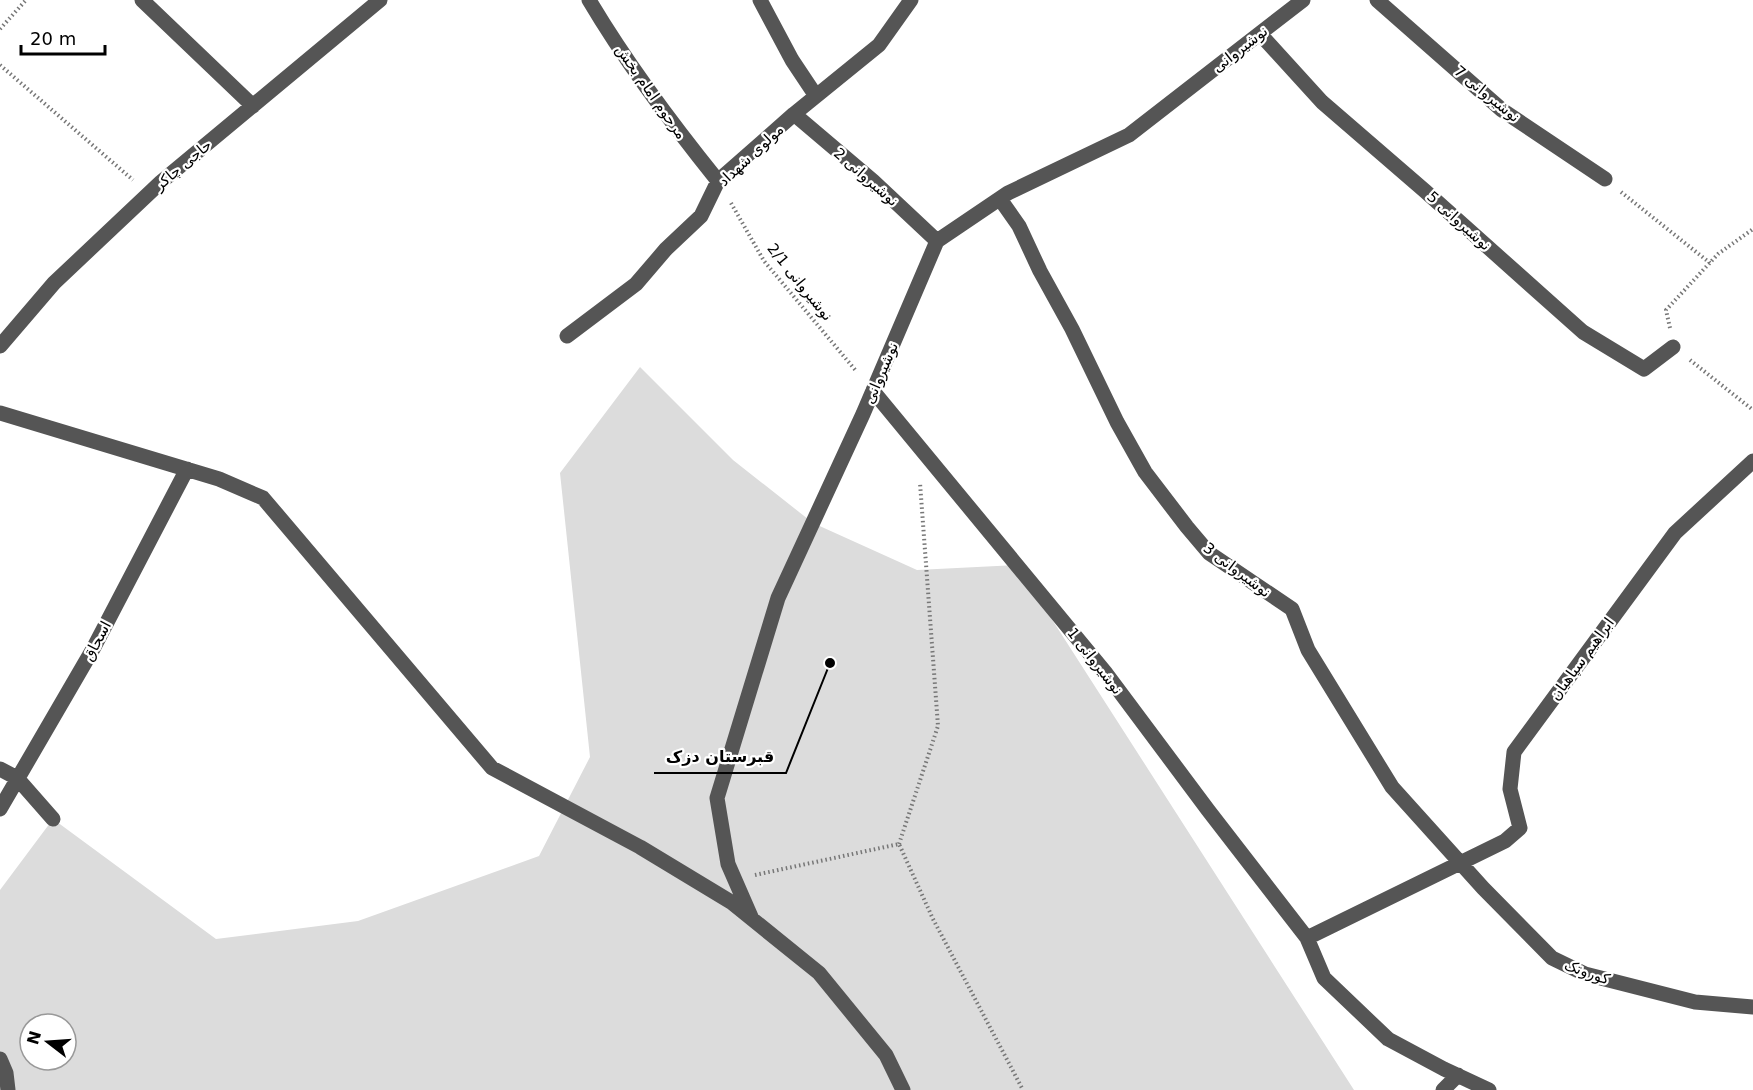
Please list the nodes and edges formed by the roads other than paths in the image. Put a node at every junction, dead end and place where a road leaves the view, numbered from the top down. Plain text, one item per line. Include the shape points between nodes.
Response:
1 (142, 0) edge
2 (380, 0) edge
3 (590, 0) edge
4 (760, 0) edge
5 (911, 0) edge
6 (1303, 0) edge
7 (1377, 0) edge
8 (1260, 34) junction
9 (816, 96) junction
10 (253, 106) junction
11 (794, 114) junction
12 (1605, 179) road end
13 (718, 182) junction
14 (1000, 199) junction
15 (936, 241) junction
16 (567, 336) dead end
17 (0, 346) edge
18 (1673, 347) road end
19 (873, 391) junction
20 (0, 413) edge
21 (1753, 461) edge
22 (187, 469) junction
23 (0, 769) edge
24 (17, 778) junction
25 (0, 808) edge
26 (53, 819) dead end
27 (1460, 863) junction
28 (752, 920) junction
29 (1307, 938) junction
30 (1753, 1006) edge
31 (0, 1059) edge
32 (1458, 1075) junction
33 (8, 1090) edge
34 (903, 1090) edge
35 (1443, 1090) edge
36 (1489, 1090) edge

1 - 10 street
2 - 10 street, حاجی چاکر
3 - 13 street, مرحوم امام بخش via 674,127
4 - 9 street
5 - 9 street, مولوی شهداد via 879,45
6 - 8 street, نوشیروانی
7 - 12 street, نوشیروانی 7 via 1502,110
8 - 14 street, نوشیروانی via 1129,135
8 - 18 street, نوشیروانی 5 via 1322,102 1583,332 1644,369
9 - 11 street, مولوی شهداد
10 - 17 street, حاجی چاکر via 149,193 54,283
11 - 13 street, مولوی شهداد
11 - 15 street, نوشیروانی 2
13 - 16 street, مولوی شهداد via 701,216 636,284
14 - 15 street, نوشیروانی
14 - 27 street, نوشیروانی 3 via 1019,226 1145,472 1209,553 1292,609 1308,650 1392,787
15 - 19 street, نوشیروانی
19 - 28 street, نوشیروانی via 778,598 717,798 729,864
19 - 29 street, نوشیروانی 1 via 1105,672
20 - 22 street
21 - 27 street, ابراهیم سپاهیان via 1675,533 1514,752 1510,789 1520,828 1505,841
22 - 24 street, اسحاق via 93,649
22 - 28 street via 263,498 492,768 640,847 731,902
23 - 24 street
24 - 25 street, اسحاق
24 - 26 street
27 - 29 street
27 - 30 street, کوروتک via 1560,962 1586,974 1695,1002
28 - 34 street via 819,973 886,1055
29 - 32 street, نوشیروانی 1 via 1324,978 1388,1039
31 - 33 street
32 - 35 street
32 - 36 street, نوشیروانی 1

